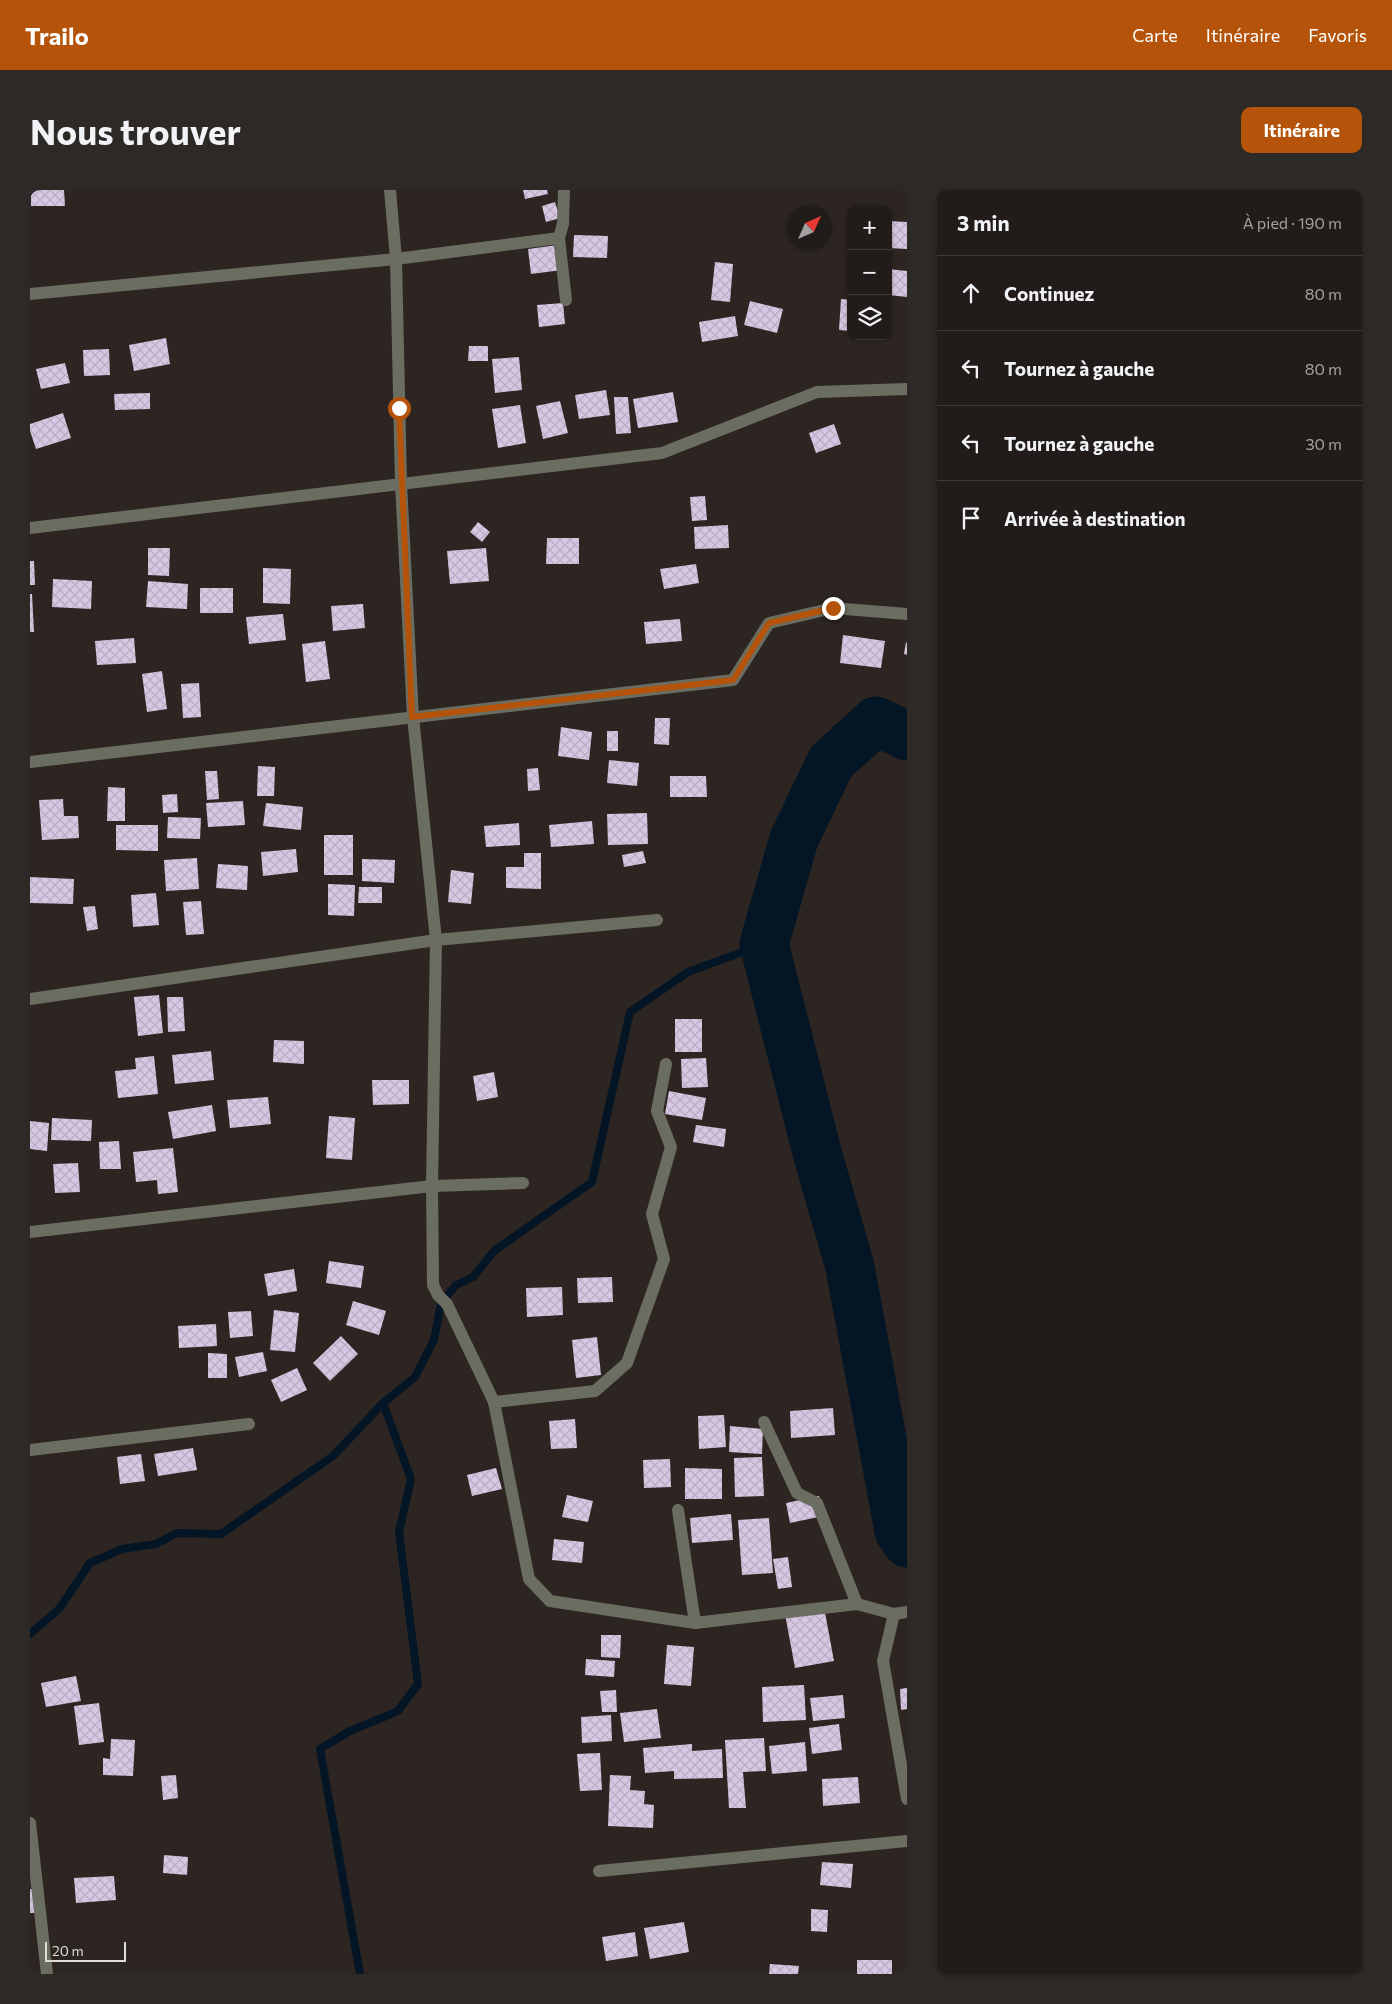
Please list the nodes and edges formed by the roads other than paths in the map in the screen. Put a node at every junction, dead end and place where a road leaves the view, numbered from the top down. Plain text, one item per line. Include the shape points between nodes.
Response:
1 (390, 190) edge
2 (564, 190) edge
3 (559, 238) junction
4 (396, 259) junction
5 (30, 294) edge
6 (566, 300) dead end
7 (907, 389) edge
8 (401, 483) junction
9 (30, 528) edge
10 (907, 614) edge
11 (412, 717) junction
12 (30, 762) edge
13 (657, 920) dead end
14 (436, 940) junction
15 (30, 999) edge
16 (666, 1064) dead end
17 (523, 1183) dead end
18 (432, 1186) junction
19 (30, 1232) edge
20 (494, 1402) junction
21 (764, 1422) dead end
22 (249, 1424) dead end
23 (30, 1450) edge
24 (678, 1510) dead end
25 (857, 1604) junction
26 (907, 1612) edge
27 (894, 1614) junction
28 (695, 1623) junction
29 (907, 1799) edge
30 (30, 1822) edge
31 (907, 1841) edge
32 (599, 1871) dead end
33 (47, 1974) edge

1 - 4 street
2 - 3 street via 563,224
3 - 4 street
3 - 6 street
4 - 5 street
4 - 8 street
7 - 8 street via 817,392 662,453
8 - 9 street
8 - 11 street
10 - 11 street via 833,608 769,623 733,680
11 - 12 street
11 - 14 street
13 - 14 street
14 - 15 street
14 - 18 street
16 - 20 street via 657,1111 671,1147 652,1214 664,1258 627,1364 595,1391
17 - 18 street
18 - 19 street
18 - 20 street via 433,1284
20 - 28 street via 529,1579 550,1601
21 - 25 street via 797,1493 817,1503
22 - 23 street
24 - 28 street
25 - 27 street
25 - 28 street
26 - 27 street
27 - 29 street via 883,1661
30 - 33 street
31 - 32 street

